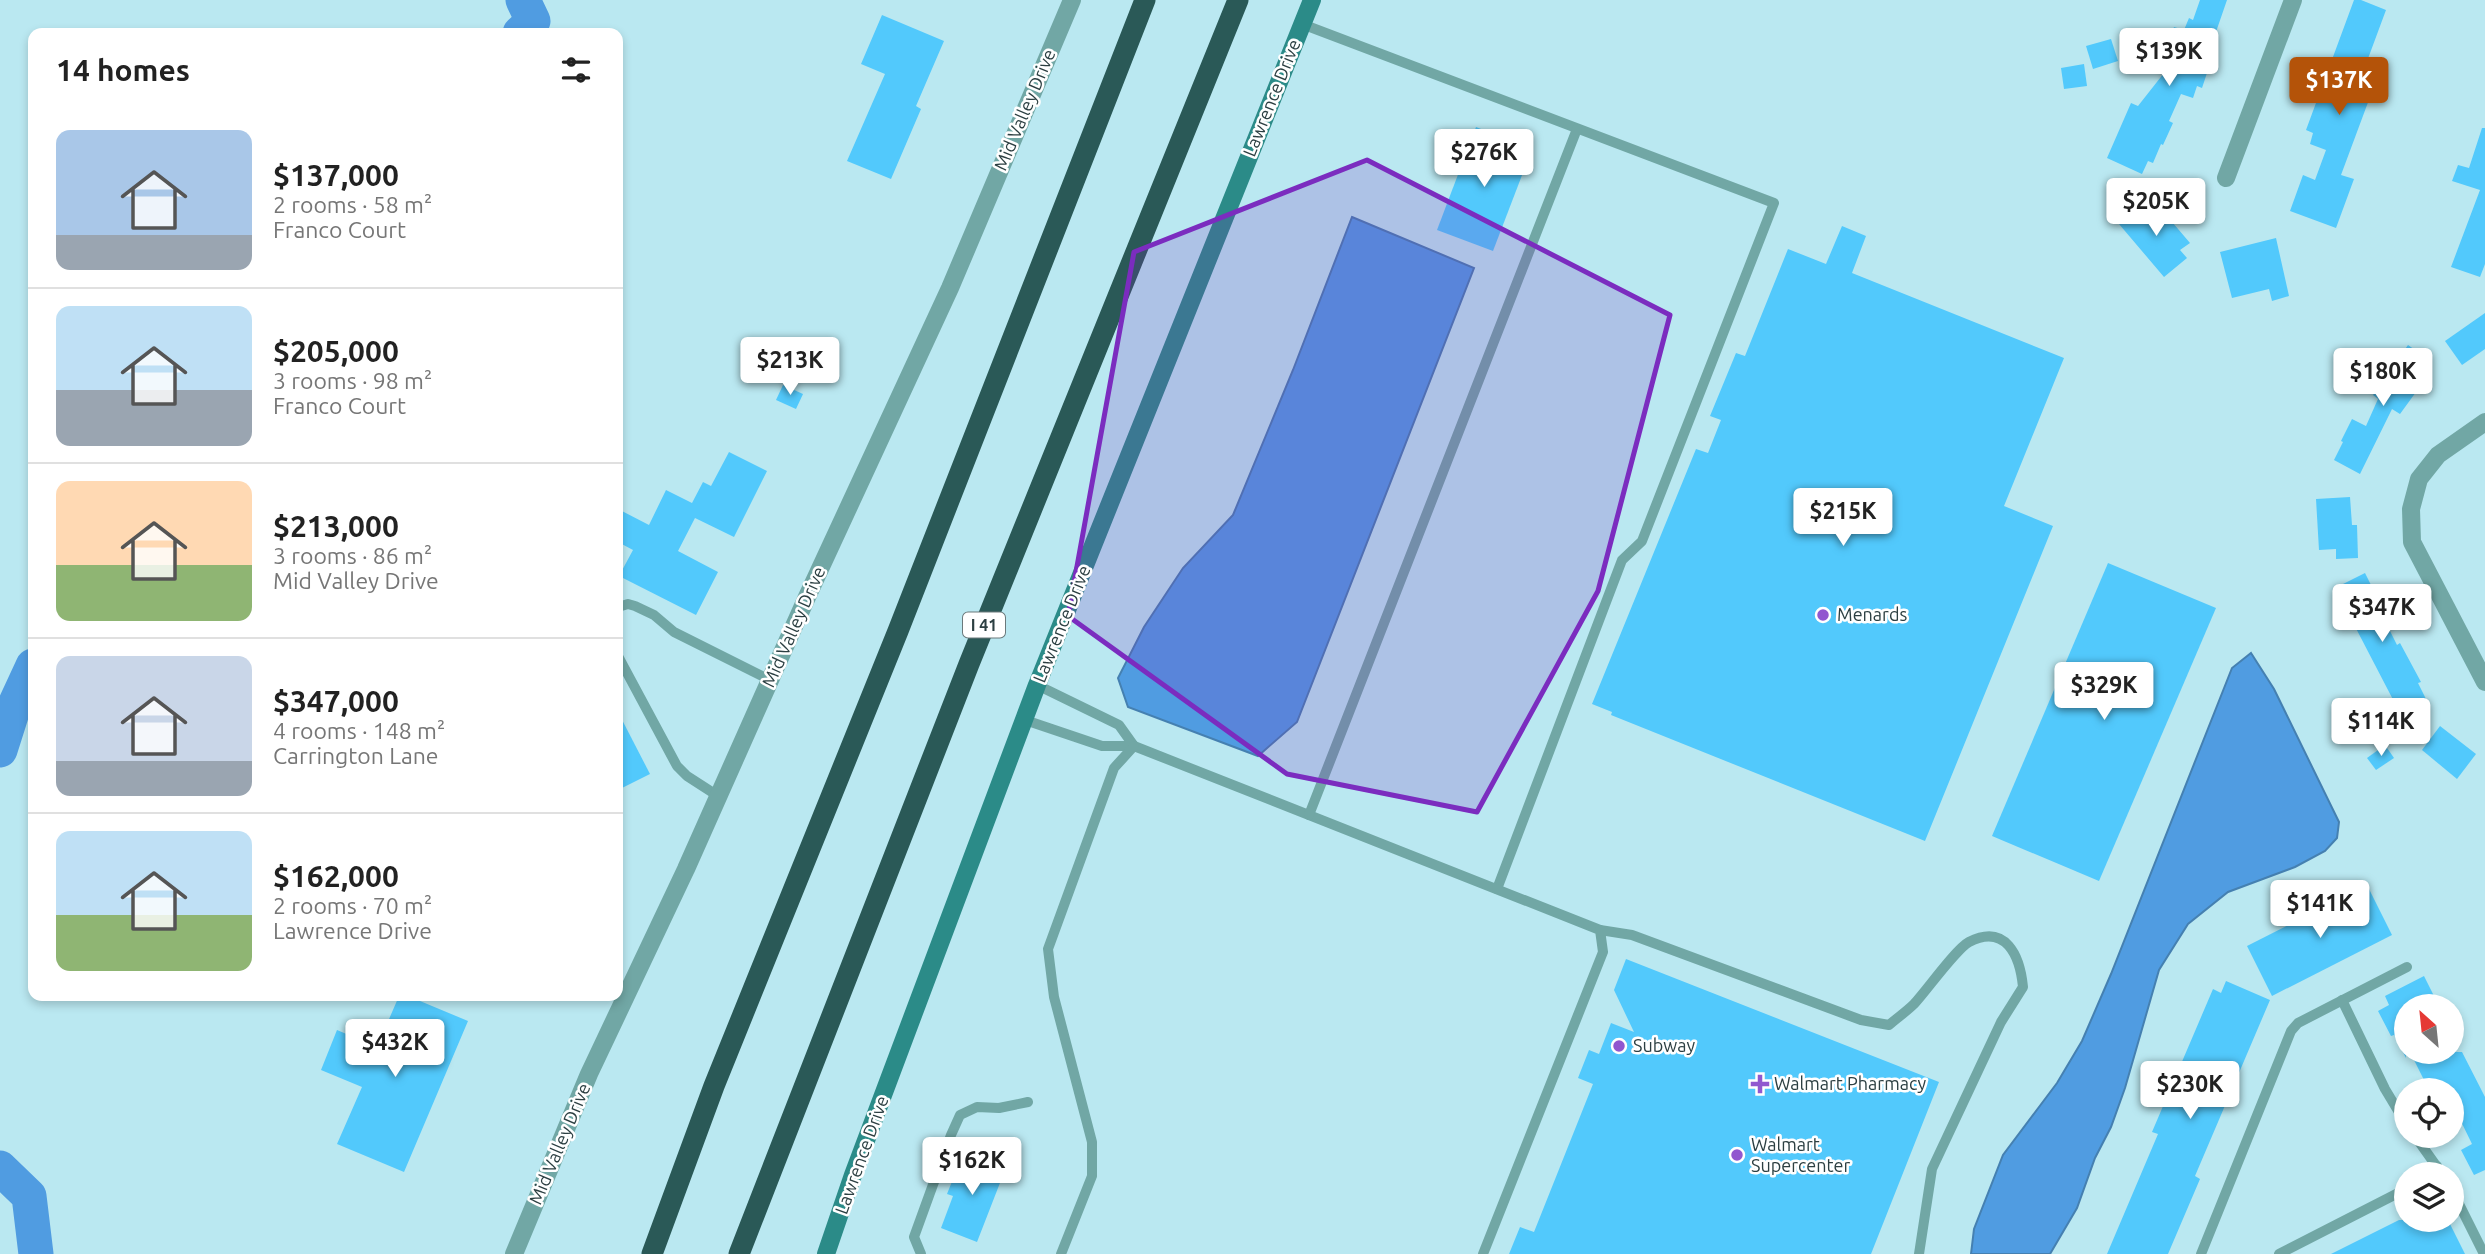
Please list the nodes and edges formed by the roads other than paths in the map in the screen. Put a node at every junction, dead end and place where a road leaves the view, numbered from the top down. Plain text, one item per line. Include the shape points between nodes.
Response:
1 (1072, 0) edge
2 (1145, 0) edge
3 (1238, 0) edge
4 (1312, 0) edge
5 (2293, 0) edge
6 (1302, 24) junction
7 (1577, 129) junction
8 (2226, 178) dead end
9 (2485, 422) edge
10 (623, 606) edge
11 (623, 665) edge
12 (770, 680) junction
13 (2485, 682) edge
14 (1037, 685) junction
15 (1025, 720) junction
16 (1134, 746) junction
17 (718, 796) junction
18 (1309, 815) junction
19 (1497, 889) junction
20 (1600, 930) junction
21 (2407, 967) dead end
22 (2342, 1000) junction
23 (623, 1001) edge
24 (623, 1001) edge
25 (1028, 1102) dead end
26 (2394, 1103) edge
27 (2394, 1195) edge
28 (2464, 1214) edge
29 (654, 1249) edge
30 (514, 1254) edge
31 (739, 1254) edge
32 (826, 1254) edge
33 (921, 1254) edge
34 (1061, 1254) edge
35 (1483, 1254) edge
36 (1919, 1254) edge
37 (2201, 1254) edge
38 (2279, 1254) edge
39 (2484, 1254) edge

1 - 12 street, Mid Valley Drive via 950,288
2 - 29 highway via 714,1086
3 - 31 highway, I 41 via 974,651
4 - 6 main road, Lawrence Drive
5 - 8 street
6 - 7 lane
6 - 14 main road, Lawrence Drive
7 - 18 lane
7 - 19 lane via 1774,203 1642,541 1622,560
9 - 13 street via 2438,454 2419,478 2411,509 2412,542
10 - 12 lane via 654,615 674,632
11 - 17 lane via 677,766
12 - 17 street, Mid Valley Drive
14 - 15 main road, Lawrence Drive
14 - 16 lane via 1119,725
15 - 16 lane via 1102,746
15 - 32 main road, Lawrence Drive
16 - 18 lane
16 - 34 lane via 1114,768 1048,949 1054,997 1093,1142 1092,1176
17 - 23 street, Mid Valley Drive
18 - 19 lane
19 - 20 lane
20 - 35 lane via 1603,952
20 - 36 lane via 1632,935 1861,1020 1889,1025 1912,1006 1967,943 1989,935 2016,953 2023,987 2001,1022 1932,1169
21 - 22 lane
22 - 26 lane
22 - 37 lane via 2291,1031
24 - 30 street, Mid Valley Drive
25 - 33 lane via 976,1107 960,1115 914,1237
27 - 38 lane
28 - 39 lane

